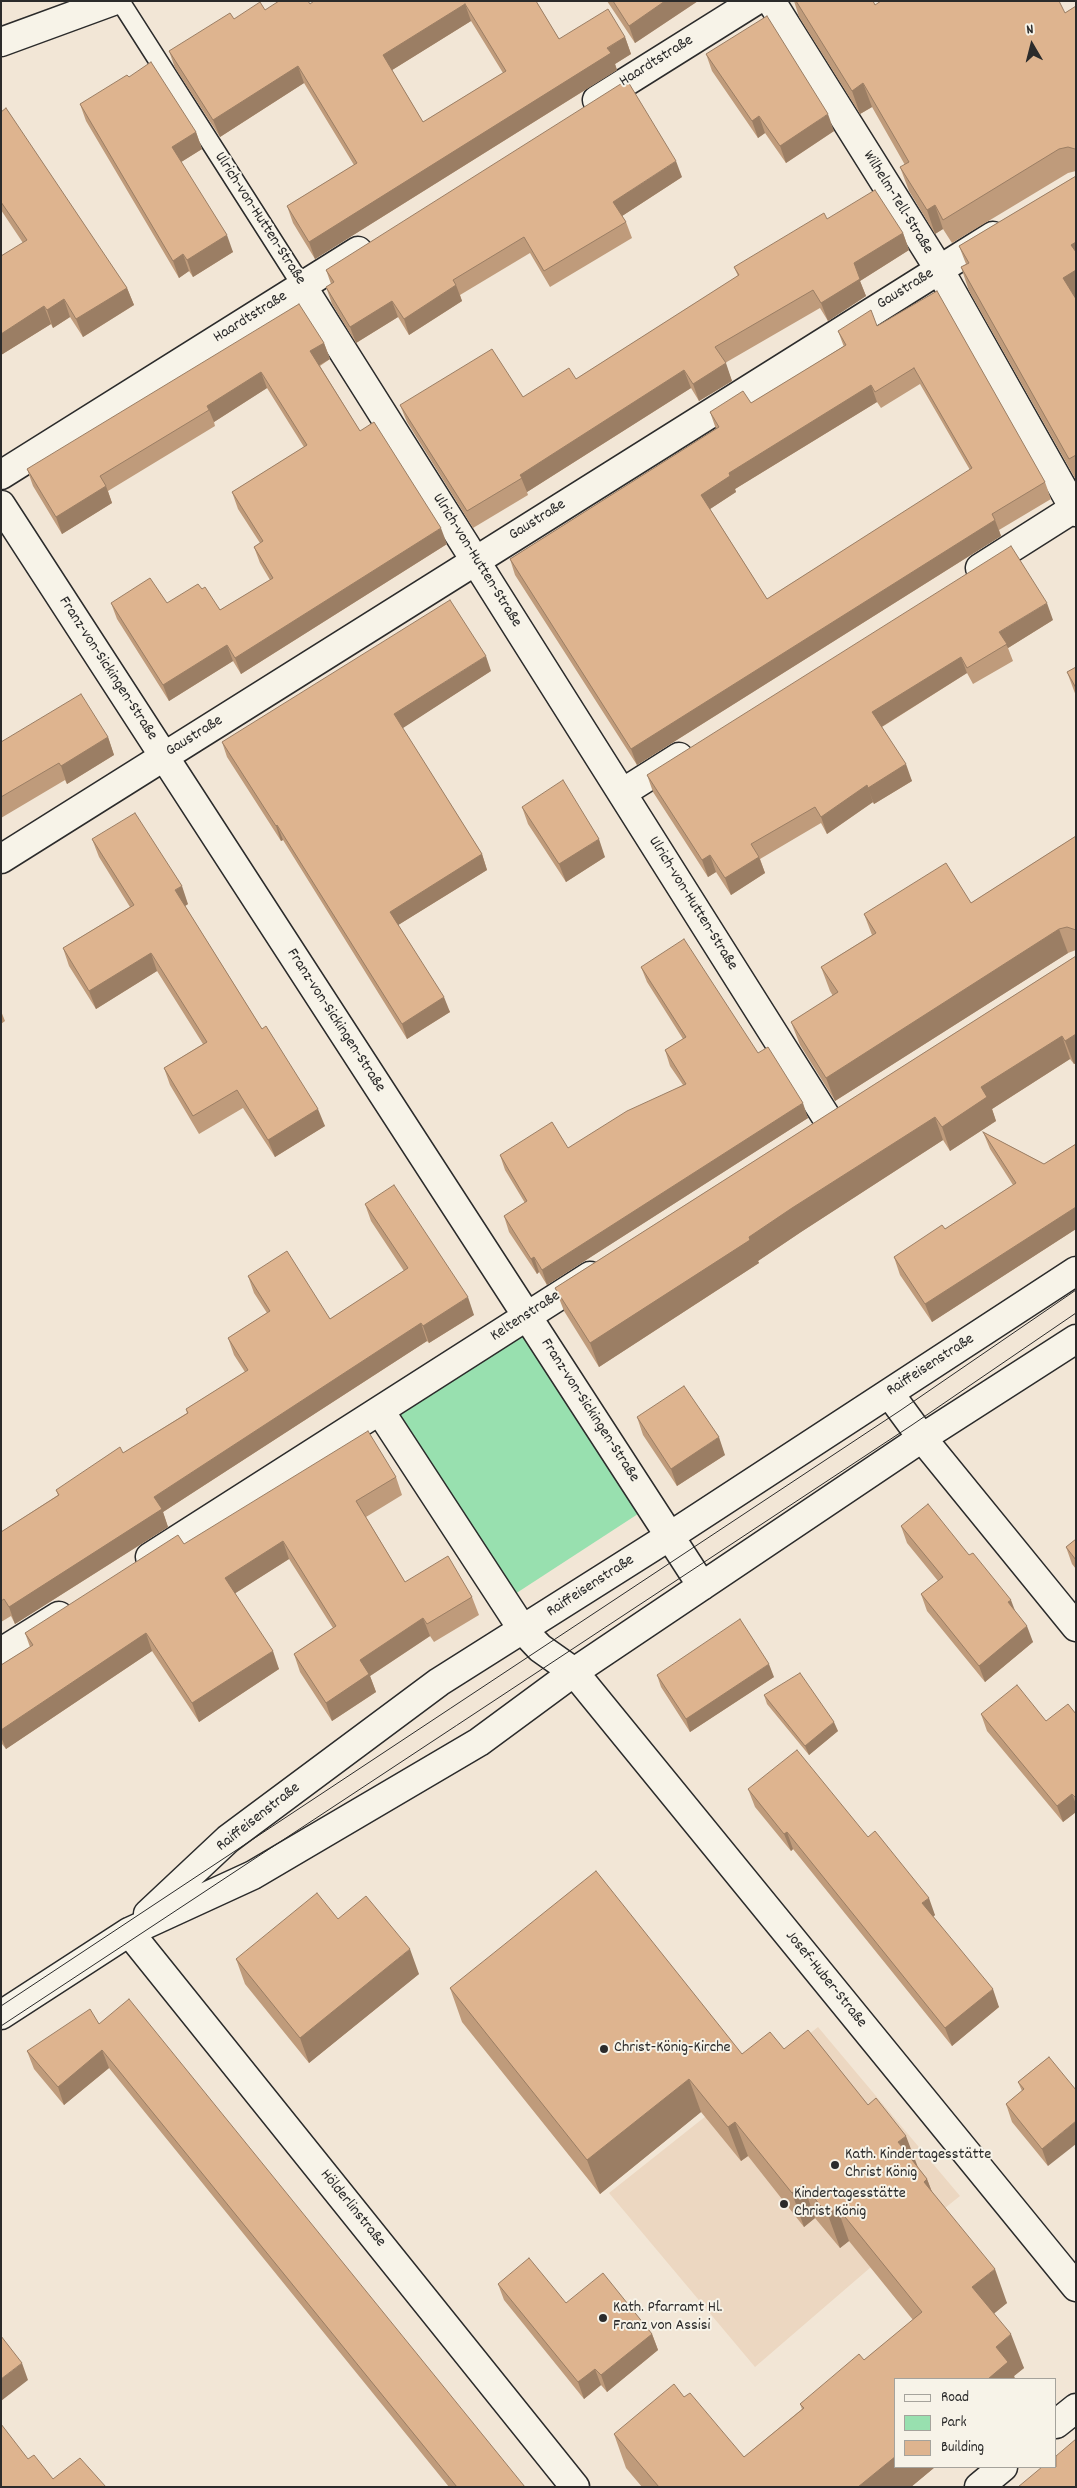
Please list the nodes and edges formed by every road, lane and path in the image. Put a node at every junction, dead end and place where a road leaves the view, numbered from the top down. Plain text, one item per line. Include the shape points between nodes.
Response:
1 (113, 1) edge
2 (120, 1) edge
3 (755, 1) edge
4 (771, 1) edge
5 (1, 42) edge
6 (578, 112) edge
7 (1011, 225) edge
8 (377, 239) edge
9 (939, 269) junction
10 (302, 286) junction
11 (1, 475) edge
12 (1, 505) edge
13 (1075, 509) edge
14 (475, 560) junction
15 (957, 582) edge
16 (697, 746) edge
17 (164, 757) junction
18 (622, 793) junction
19 (1, 859) edge
20 (855, 1107) edge
21 (830, 1123) junction
22 (805, 1139) edge
23 (612, 1262) edge
24 (1076, 1271) edge
25 (528, 1316) junction
26 (1076, 1339) edge
27 (890, 1393) junction
28 (380, 1411) junction
29 (922, 1438) junction
30 (670, 1536) junction
31 (127, 1572) edge
32 (702, 1586) junction
33 (77, 1604) edge
34 (1076, 1627) edge
35 (523, 1630) junction
36 (1, 1652) edge
37 (574, 1672) junction
38 (129, 1932) junction
39 (1, 2015) edge
40 (1076, 2287) edge
41 (1076, 2408) edge
42 (1057, 2423) edge
43 (1002, 2468) edge
44 (575, 2487) edge
45 (979, 2487) edge

1 - 5 street
2 - 10 lane, Ulrich-von-Hutten-Straße
3 - 6 street, Haardtstraße
4 - 9 street, Wilhelm-Tell-Straße
7 - 9 street, Gaustraße
8 - 10 street, Haardtstraße
9 - 13 street, Wilhelm-Tell-Straße
9 - 14 street, Gaustraße
10 - 11 street, Haardtstraße
10 - 14 street, Ulrich-von-Hutten-Straße
12 - 17 street, Franz-von-Sickingen-Straße
13 - 15 street
14 - 17 street, Gaustraße
14 - 18 street, Ulrich-von-Hutten-Straße
16 - 18 street
17 - 19 street, Gaustraße
17 - 25 street, Franz-von-Sickingen-Straße
18 - 21 street, Ulrich-von-Hutten-Straße
20 - 21 street
21 - 22 street
23 - 25 street, Keltenstraße
24 - 27 street, Raiffeisenstraße
25 - 28 street, Keltenstraße
25 - 30 street, Franz-von-Sickingen-Straße
26 - 29 street, Raiffeisenstraße
27 - 29 street
27 - 30 street, Raiffeisenstraße
28 - 31 street, Keltenstraße
28 - 35 street, Josef-Huber-Straße
29 - 32 street, Raiffeisenstraße
29 - 34 street
30 - 32 street, Franz-von-Sickingen-Straße
30 - 35 street, Raiffeisenstraße
32 - 37 street, Raiffeisenstraße
33 - 36 street
35 - 37 street, Josef-Huber-Straße via 540,1648
35 - 38 street, Raiffeisenstraße via 439,1682 228,1839
37 - 38 street, Raiffeisenstraße via 479,1742 253,1875
37 - 40 street, Josef-Huber-Straße
38 - 39 street, Raiffeisenstraße
38 - 44 street, Hölderlinstraße
41 - 42 street
43 - 45 street

